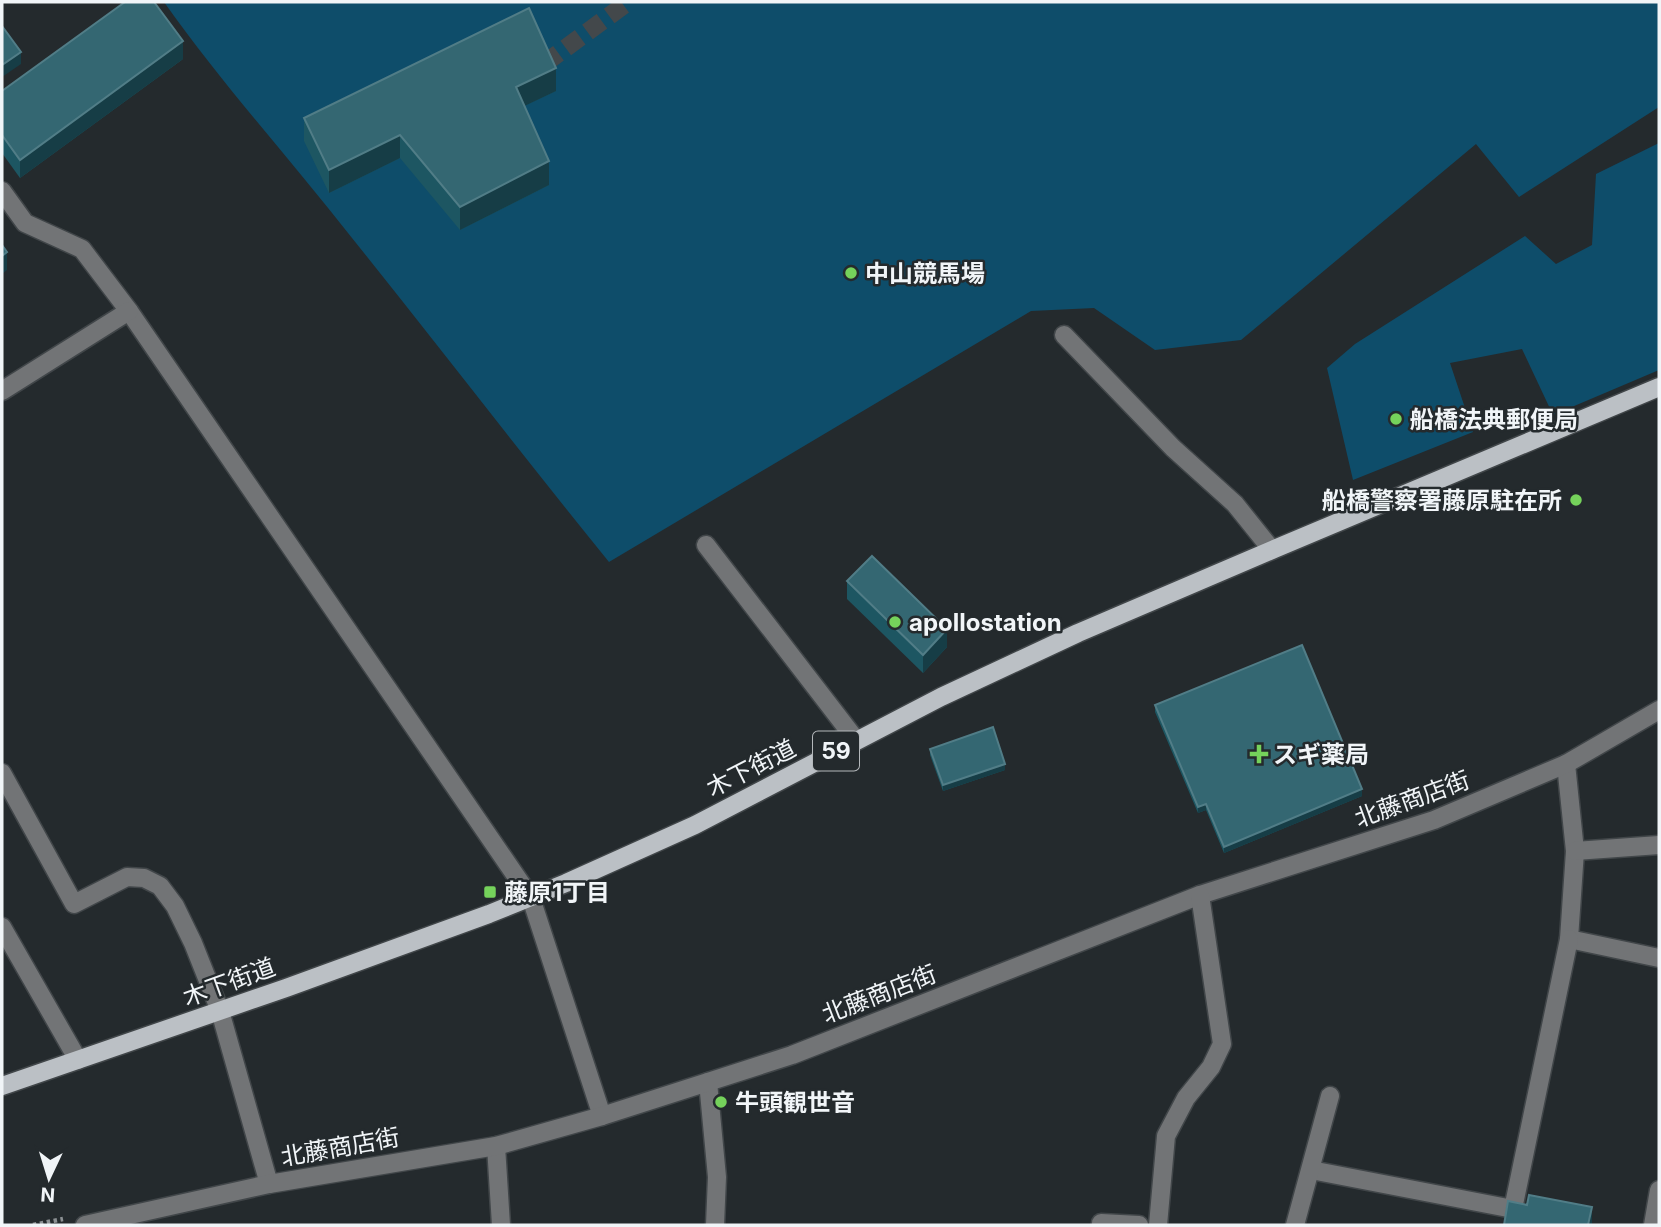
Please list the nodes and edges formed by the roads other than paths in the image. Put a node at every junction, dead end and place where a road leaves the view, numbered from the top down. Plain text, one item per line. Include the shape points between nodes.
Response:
1 (2, 191) edge
2 (129, 311) junction
3 (1064, 335) dead end
4 (1659, 387) edge
5 (2, 391) edge
6 (706, 545) dead end
7 (1272, 550) junction
8 (1659, 710) edge
9 (856, 740) junction
10 (1566, 764) junction
11 (2, 773) edge
12 (1659, 845) edge
13 (1575, 851) junction
14 (1200, 895) junction
15 (531, 898) junction
16 (2, 927) edge
17 (1569, 939) junction
18 (1659, 958) edge
19 (220, 1011) junction
20 (78, 1060) junction
21 (708, 1082) junction
22 (2, 1086) edge
23 (1330, 1097) dead end
24 (602, 1116) junction
25 (496, 1146) junction
26 (1311, 1170) junction
27 (268, 1184) junction
28 (1659, 1190) edge
29 (85, 1225) edge
30 (501, 1225) edge
31 (715, 1225) edge
32 (1101, 1225) edge
33 (1139, 1225) edge
34 (1158, 1225) edge
35 (1295, 1225) edge
36 (1653, 1225) edge

1 - 2 street via 24,223 82,249
2 - 5 street
2 - 15 street
3 - 7 street via 1173,448 1235,504
4 - 7 main road, 木下街道 / 59
6 - 9 street
7 - 9 main road, 木下街道 / 59 via 1028,656
8 - 10 street, 北藤商店街
9 - 15 main road, 木下街道 / 59 via 695,825
10 - 13 street
10 - 14 street, 北藤商店街 via 1434,820
11 - 19 street via 74,904 127,877 144,878 160,886 192,943
12 - 13 street
13 - 17 street
14 - 21 street, 北藤商店街 via 792,1055
14 - 34 street via 1222,1044 1166,1136
15 - 19 main road, 木下街道 / 59
15 - 24 street
16 - 20 street
17 - 18 street
17 - 26 street via 1513,1209
19 - 20 main road, 木下街道 / 59
19 - 27 street
20 - 22 main road, 木下街道 / 59
21 - 24 street, 北藤商店街
21 - 31 street via 717,1177
23 - 26 street
24 - 25 street, 北藤商店街
25 - 27 street, 北藤商店街
25 - 30 street
26 - 35 street
27 - 29 street, 北藤商店街
28 - 36 street
32 - 33 street

